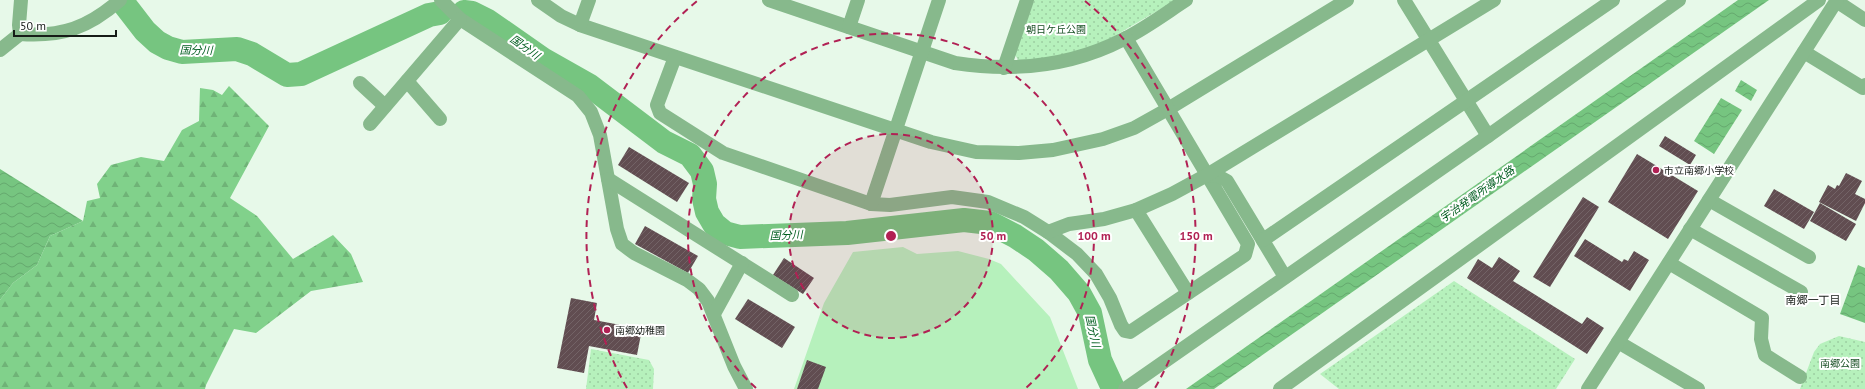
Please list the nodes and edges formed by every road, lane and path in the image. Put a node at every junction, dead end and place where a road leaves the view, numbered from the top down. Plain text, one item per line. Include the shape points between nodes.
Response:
1 (21, 0) edge
2 (441, 0) edge
3 (538, 0) edge
4 (589, 0) edge
5 (858, 0) edge
6 (939, 0) edge
7 (1026, 0) edge
8 (1186, 0) edge
9 (1347, 0) edge
10 (1404, 0) edge
11 (1494, 0) edge
12 (1613, 0) edge
13 (1679, 0) edge
14 (1819, 0) edge
15 (776, 1) edge
16 (1836, 1) edge
17 (114, 5) edge
18 (460, 19) junction
19 (1865, 20) edge
20 (580, 25) junction
21 (849, 27) junction
22 (20, 34) junction
23 (1126, 38) junction
24 (1429, 40) junction
25 (0, 50) edge
26 (921, 52) junction
27 (1804, 52) junction
28 (675, 57) junction
29 (1004, 68) junction
30 (407, 81) junction
31 (360, 83) dead end
32 (1865, 85) edge
33 (1466, 101) junction
34 (386, 106) junction
35 (1168, 109) junction
36 (440, 119) dead end
37 (370, 124) dead end
38 (895, 131) junction
39 (1488, 136) junction
40 (1207, 175) junction
41 (608, 179) junction
42 (1709, 200) junction
43 (871, 204) junction
44 (1136, 210) junction
45 (1690, 230) junction
46 (1048, 232) junction
47 (1263, 240) junction
48 (1809, 257) dead end
49 (1669, 263) junction
50 (742, 264) junction
51 (1285, 277) junction
52 (1801, 292) dead end
53 (1188, 293) junction
54 (792, 295) dead end
55 (714, 314) junction
56 (1618, 342) junction
57 (1800, 377) dead end
58 (746, 389) edge
59 (1125, 389) edge
60 (1280, 389) edge
61 (1588, 389) edge
62 (1698, 389) edge

1 - 22 street
2 - 18 street
3 - 20 street
4 - 20 street
5 - 21 street
6 - 26 street
7 - 29 street
8 - 23 street
9 - 35 street
10 - 24 street
11 - 24 street
12 - 33 street
13 - 39 street
14 - 60 street
15 - 21 street
16 - 19 street
16 - 27 street
17 - 22 street via 94,20 60,33
18 - 30 street
18 - 41 street via 578,96 591,112 600,135
20 - 28 street
21 - 26 street
22 - 25 street
23 - 29 street via 1078,58 1045,65
23 - 35 street
24 - 33 street
24 - 40 street
26 - 29 street via 955,63
26 - 38 street
27 - 32 street via 1863,88
27 - 42 street
28 - 38 street
28 - 43 street via 657,105 660,113 723,153
30 - 34 street
30 - 36 street
31 - 34 street
33 - 39 street
33 - 47 street
34 - 37 street
35 - 38 street via 1134,128 1116,134 1052,150 1020,153 976,152
35 - 40 street
38 - 43 street
39 - 51 street
40 - 44 street
40 - 47 street via 1218,176 1227,181
40 - 53 street via 1248,244 1245,255
41 - 50 street
41 - 55 street via 622,244 699,289
42 - 45 street
42 - 48 street
43 - 46 street via 890,206 952,197 988,202 1024,217
44 - 46 street via 1104,219 1069,224
44 - 53 street
45 - 49 street
45 - 52 street
46 - 53 street via 1077,254 1096,274 1125,331 1130,332
47 - 51 street
49 - 56 street
49 - 57 street via 1762,318 1761,339 1765,355
50 - 54 street
50 - 55 street
51 - 59 street
55 - 58 street via 734,366
56 - 61 street
56 - 62 street

